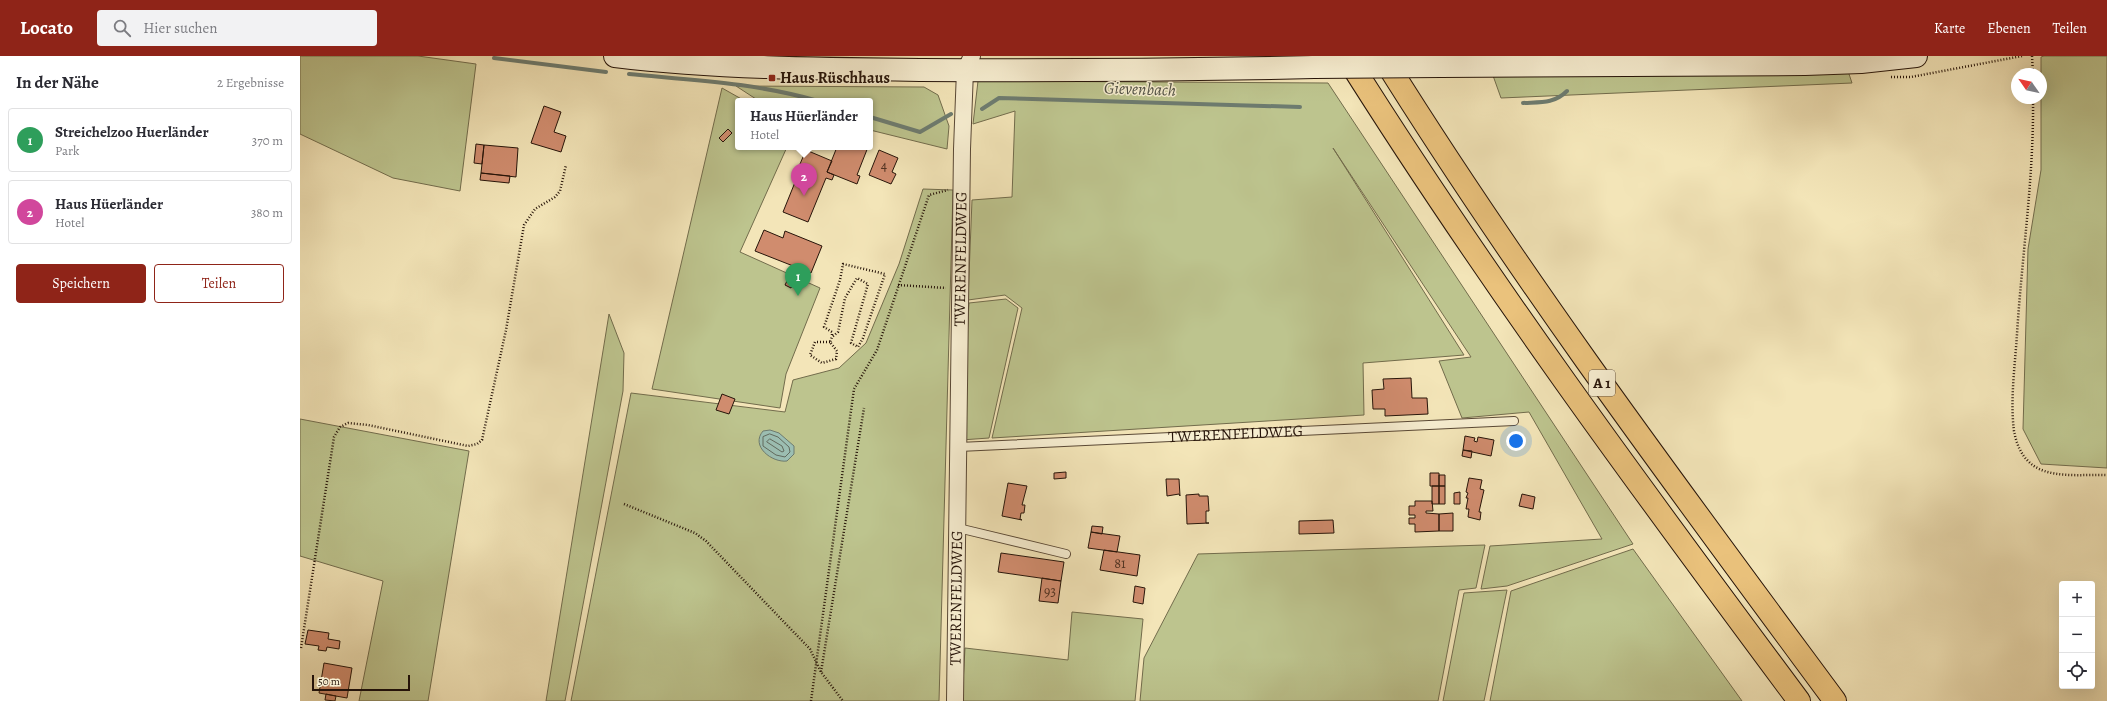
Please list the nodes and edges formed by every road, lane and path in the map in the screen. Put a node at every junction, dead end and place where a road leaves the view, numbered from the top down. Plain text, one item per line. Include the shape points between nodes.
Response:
1 (622, 56) edge
2 (1346, 56) edge
3 (1382, 56) edge
4 (1916, 56) edge
5 (2022, 56) edge
6 (2032, 56) edge
7 (1861, 59) edge
8 (968, 63) edge
9 (2033, 68) edge
10 (1886, 76) dead end
11 (2033, 104) edge
12 (566, 165) dead end
13 (962, 187) junction
14 (898, 284) junction
15 (940, 288) dead end
16 (832, 337) junction
17 (830, 342) junction
18 (864, 408) dead end
19 (1514, 421) dead end
20 (959, 447) junction
21 (2107, 475) edge
22 (624, 504) dead end
23 (958, 528) junction
24 (1066, 554) dead end
25 (302, 648) dead end
26 (817, 660) junction
27 (821, 672) junction
28 (811, 701) edge
29 (843, 701) edge
30 (955, 701) edge
31 (1799, 701) edge
32 (1835, 701) edge

1 - 8 main road via 779,68
2 - 31 highway, A 1 via 1389,124 1557,372
3 - 32 highway, A 1 via 1422,120 1582,355
4 - 7 main road
5 - 10 path via 1911,77
6 - 9 path
7 - 8 main road, bridge via 1685,65 1314,66
8 - 13 street, TWERENFELDWEG
11 - 21 path via 2033,156 2015,365 2014,432 2023,455 2042,470 2051,473
12 - 25 path via 560,191 555,197 535,208 524,225 506,330 482,440 468,446 348,422 340,427 334,437
13 - 14 path via 929,195
13 - 20 street, TWERENFELDWEG
14 - 15 path
14 - 26 path via 876,350 854,389
16 - 16 path via 832,332 824,327 843,264 884,274 858,347 852,343 868,284 857,278 845,298 838,332
16 - 17 path
17 - 17 path via 837,351 836,359 822,363 810,355 815,342
18 - 27 path
19 - 20 lane, TWERENFELDWEG
20 - 23 street, TWERENFELDWEG
22 - 26 path via 695,533 706,541 810,649
23 - 24 lane
23 - 30 street, TWERENFELDWEG
26 - 27 path
26 - 28 path
27 - 29 path

